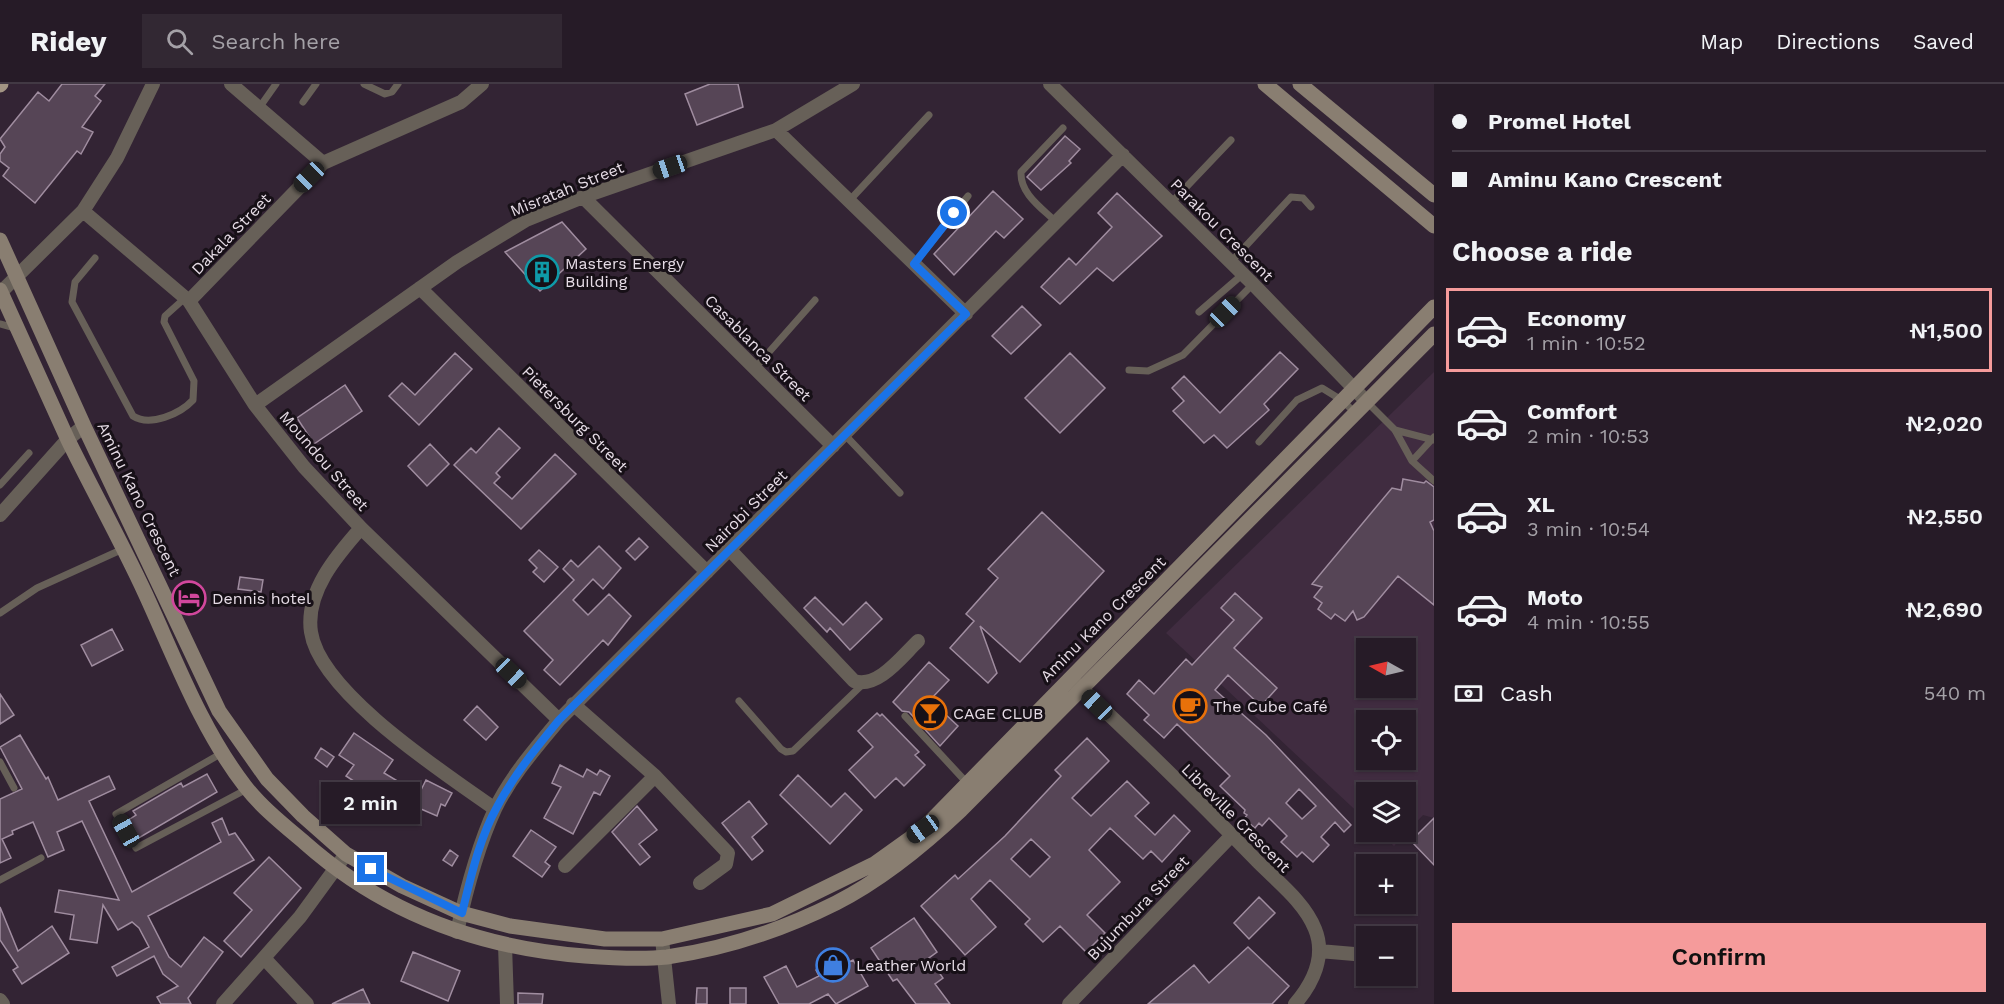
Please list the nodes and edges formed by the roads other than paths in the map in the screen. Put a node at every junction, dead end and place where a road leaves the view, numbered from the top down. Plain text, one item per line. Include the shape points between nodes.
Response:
1 (153, 84) edge
2 (231, 84) edge
3 (276, 84) edge
4 (316, 84) edge
5 (364, 84) edge
6 (398, 84) edge
7 (482, 84) edge
8 (853, 84) edge
9 (1050, 84) edge
10 (1265, 84) edge
11 (1300, 84) edge
12 (303, 102) dead end
13 (259, 108) junction
14 (929, 115) dead end
15 (1063, 128) dead end
16 (776, 130) junction
17 (1231, 140) dead end
18 (1123, 155) junction
19 (323, 163) junction
20 (1434, 195) edge
21 (968, 196) dead end
22 (583, 197) junction
23 (849, 201) junction
24 (1171, 203) junction
25 (1311, 207) dead end
26 (83, 211) junction
27 (1056, 222) junction
28 (1434, 226) edge
29 (0, 240) edge
30 (95, 258) dead end
31 (1231, 262) junction
32 (914, 264) junction
33 (18, 278) junction
34 (1248, 279) junction
35 (420, 288) junction
36 (0, 291) edge
37 (187, 299) junction
38 (815, 300) dead end
39 (1434, 307) edge
40 (1199, 312) dead end
41 (966, 314) junction
42 (0, 324) edge
43 (18, 328) junction
44 (1434, 334) edge
45 (755, 368) junction
46 (1129, 370) dead end
47 (1355, 389) junction
48 (1343, 401) junction
49 (1367, 402) junction
50 (255, 405) junction
51 (1356, 413) junction
52 (84, 426) junction
53 (1395, 430) junction
54 (845, 435) junction
55 (68, 439) junction
56 (1433, 439) edge
57 (1259, 442) dead end
58 (833, 446) junction
59 (29, 453) dead end
60 (1412, 461) junction
61 (23, 475) junction
62 (1434, 481) edge
63 (0, 485) edge
64 (900, 493) dead end
65 (0, 515) edge
66 (361, 528) junction
67 (123, 549) junction
68 (730, 550) junction
69 (707, 572) junction
70 (0, 613) edge
71 (918, 641) dead end
72 (1075, 683) junction
73 (863, 684) junction
74 (739, 701) dead end
75 (573, 704) junction
76 (904, 716) dead end
77 (559, 720) junction
78 (222, 753) junction
79 (0, 762) edge
80 (655, 776) junction
81 (968, 784) junction
82 (14, 788) dead end
83 (247, 789) junction
84 (495, 809) junction
85 (1232, 835) junction
86 (346, 854) junction
87 (42, 858) dead end
88 (565, 866) dead end
89 (336, 871) junction
90 (0, 880) edge
91 (700, 883) dead end
92 (462, 913) junction
93 (457, 932) junction
94 (662, 939) junction
95 (505, 945) junction
96 (1319, 951) junction
97 (1356, 954) edge
98 (664, 957) junction
99 (264, 958) junction
100 (0, 1000) edge
101 (3, 1004) edge
102 (223, 1004) edge
103 (307, 1004) edge
104 (507, 1004) edge
105 (669, 1004) edge
106 (1069, 1004) edge
107 (1295, 1004) edge

1 - 26 street via 117,158
2 - 13 street
3 - 13 lane
4 - 12 lane
5 - 6 lane via 385,94
7 - 19 street, Dakala Street via 460,102
8 - 16 street, Misratah Street
9 - 18 street, Parakou Crescent
10 - 28 street
11 - 20 street
13 - 19 street
14 - 23 lane
15 - 27 lane via 1021,172 1020,183
16 - 22 street, Misratah Street
16 - 23 street
17 - 24 lane
18 - 24 street, Parakou Crescent
18 - 27 street, Nairobi Street
19 - 37 street, Dakala Street
21 - 32 lane
22 - 35 street, Misratah Street via 526,220
22 - 45 street, Casablanca Street
23 - 32 street
24 - 31 street, Parakou Crescent
25 - 31 lane via 1303,198 1291,197
26 - 33 street
26 - 37 street, Moundou Street
27 - 41 street, Nairobi Street
29 - 33 street, Aminu Kano Crescent
30 - 37 lane via 75,282 72,302 133,416 139,420 155,420 193,400 194,381 164,322 165,316
31 - 34 street, Parakou Crescent
32 - 41 street
33 - 36 street
33 - 52 street, Aminu Kano Crescent
34 - 40 lane
34 - 46 lane via 1184,355 1148,371
34 - 47 street, Parakou Crescent
35 - 50 street, Misratah Street
35 - 69 street, Pietersburg Street
36 - 43 street
37 - 50 street, Moundou Street
38 - 45 lane
39 - 47 street, Aminu Kano Crescent
41 - 54 street, Nairobi Street
42 - 43 lane
43 - 55 street
44 - 49 street
45 - 58 street, Casablanca Street
47 - 48 street, Aminu Kano Crescent
47 - 49 street, Parakou Crescent
48 - 51 lane
48 - 57 lane via 1322,388 1307,393
48 - 72 street, Aminu Kano Crescent
49 - 51 street
49 - 53 lane
50 - 66 street, Moundou Street via 304,467
51 - 72 street
52 - 55 street
52 - 86 street, Aminu Kano Crescent via 232,733 267,779
53 - 56 lane
53 - 60 lane
54 - 58 street, Nairobi Street
54 - 64 lane
55 - 61 street
55 - 67 street
56 - 60 lane
58 - 68 street, Nairobi Street
59 - 61 lane
60 - 62 lane
61 - 63 lane
61 - 65 street
66 - 77 street, Moundou Street
66 - 84 street via 335,558 311,613 311,633 319,653 334,676 385,729
67 - 70 lane via 38,588
67 - 78 street
68 - 69 street, Nairobi Street
68 - 73 street via 844,671
69 - 75 street, Nairobi Street
71 - 73 street via 873,681
72 - 81 street, Aminu Kano Crescent
72 - 85 street, Libreville Crescent
72 - 98 street via 961,810 880,878 835,904 765,932
73 - 74 lane via 794,751 781,748
75 - 77 street, Nairobi Street
75 - 80 street
76 - 81 lane
77 - 84 street, Nairobi Street via 519,769
78 - 83 street
78 - 83 lane via 116,814 136,848
79 - 82 lane
80 - 88 street
80 - 91 street via 728,853 726,864
81 - 94 street, Aminu Kano Crescent via 923,829 874,864 772,914
83 - 89 street
84 - 92 street, Nairobi Street
85 - 96 street, Libreville Crescent via 1302,907 1315,929
85 - 106 street, Bujumbura Street
86 - 89 street
86 - 92 street, Aminu Kano Crescent via 402,886
87 - 90 lane
89 - 93 street via 402,909
89 - 99 street
92 - 93 street, Nairobi Street
92 - 94 street, Aminu Kano Crescent via 552,934
93 - 95 street
94 - 98 street
95 - 98 street via 606,958
95 - 104 street
96 - 97 street
96 - 107 street via 1316,972
98 - 105 street
99 - 102 street
99 - 103 street
100 - 101 street

